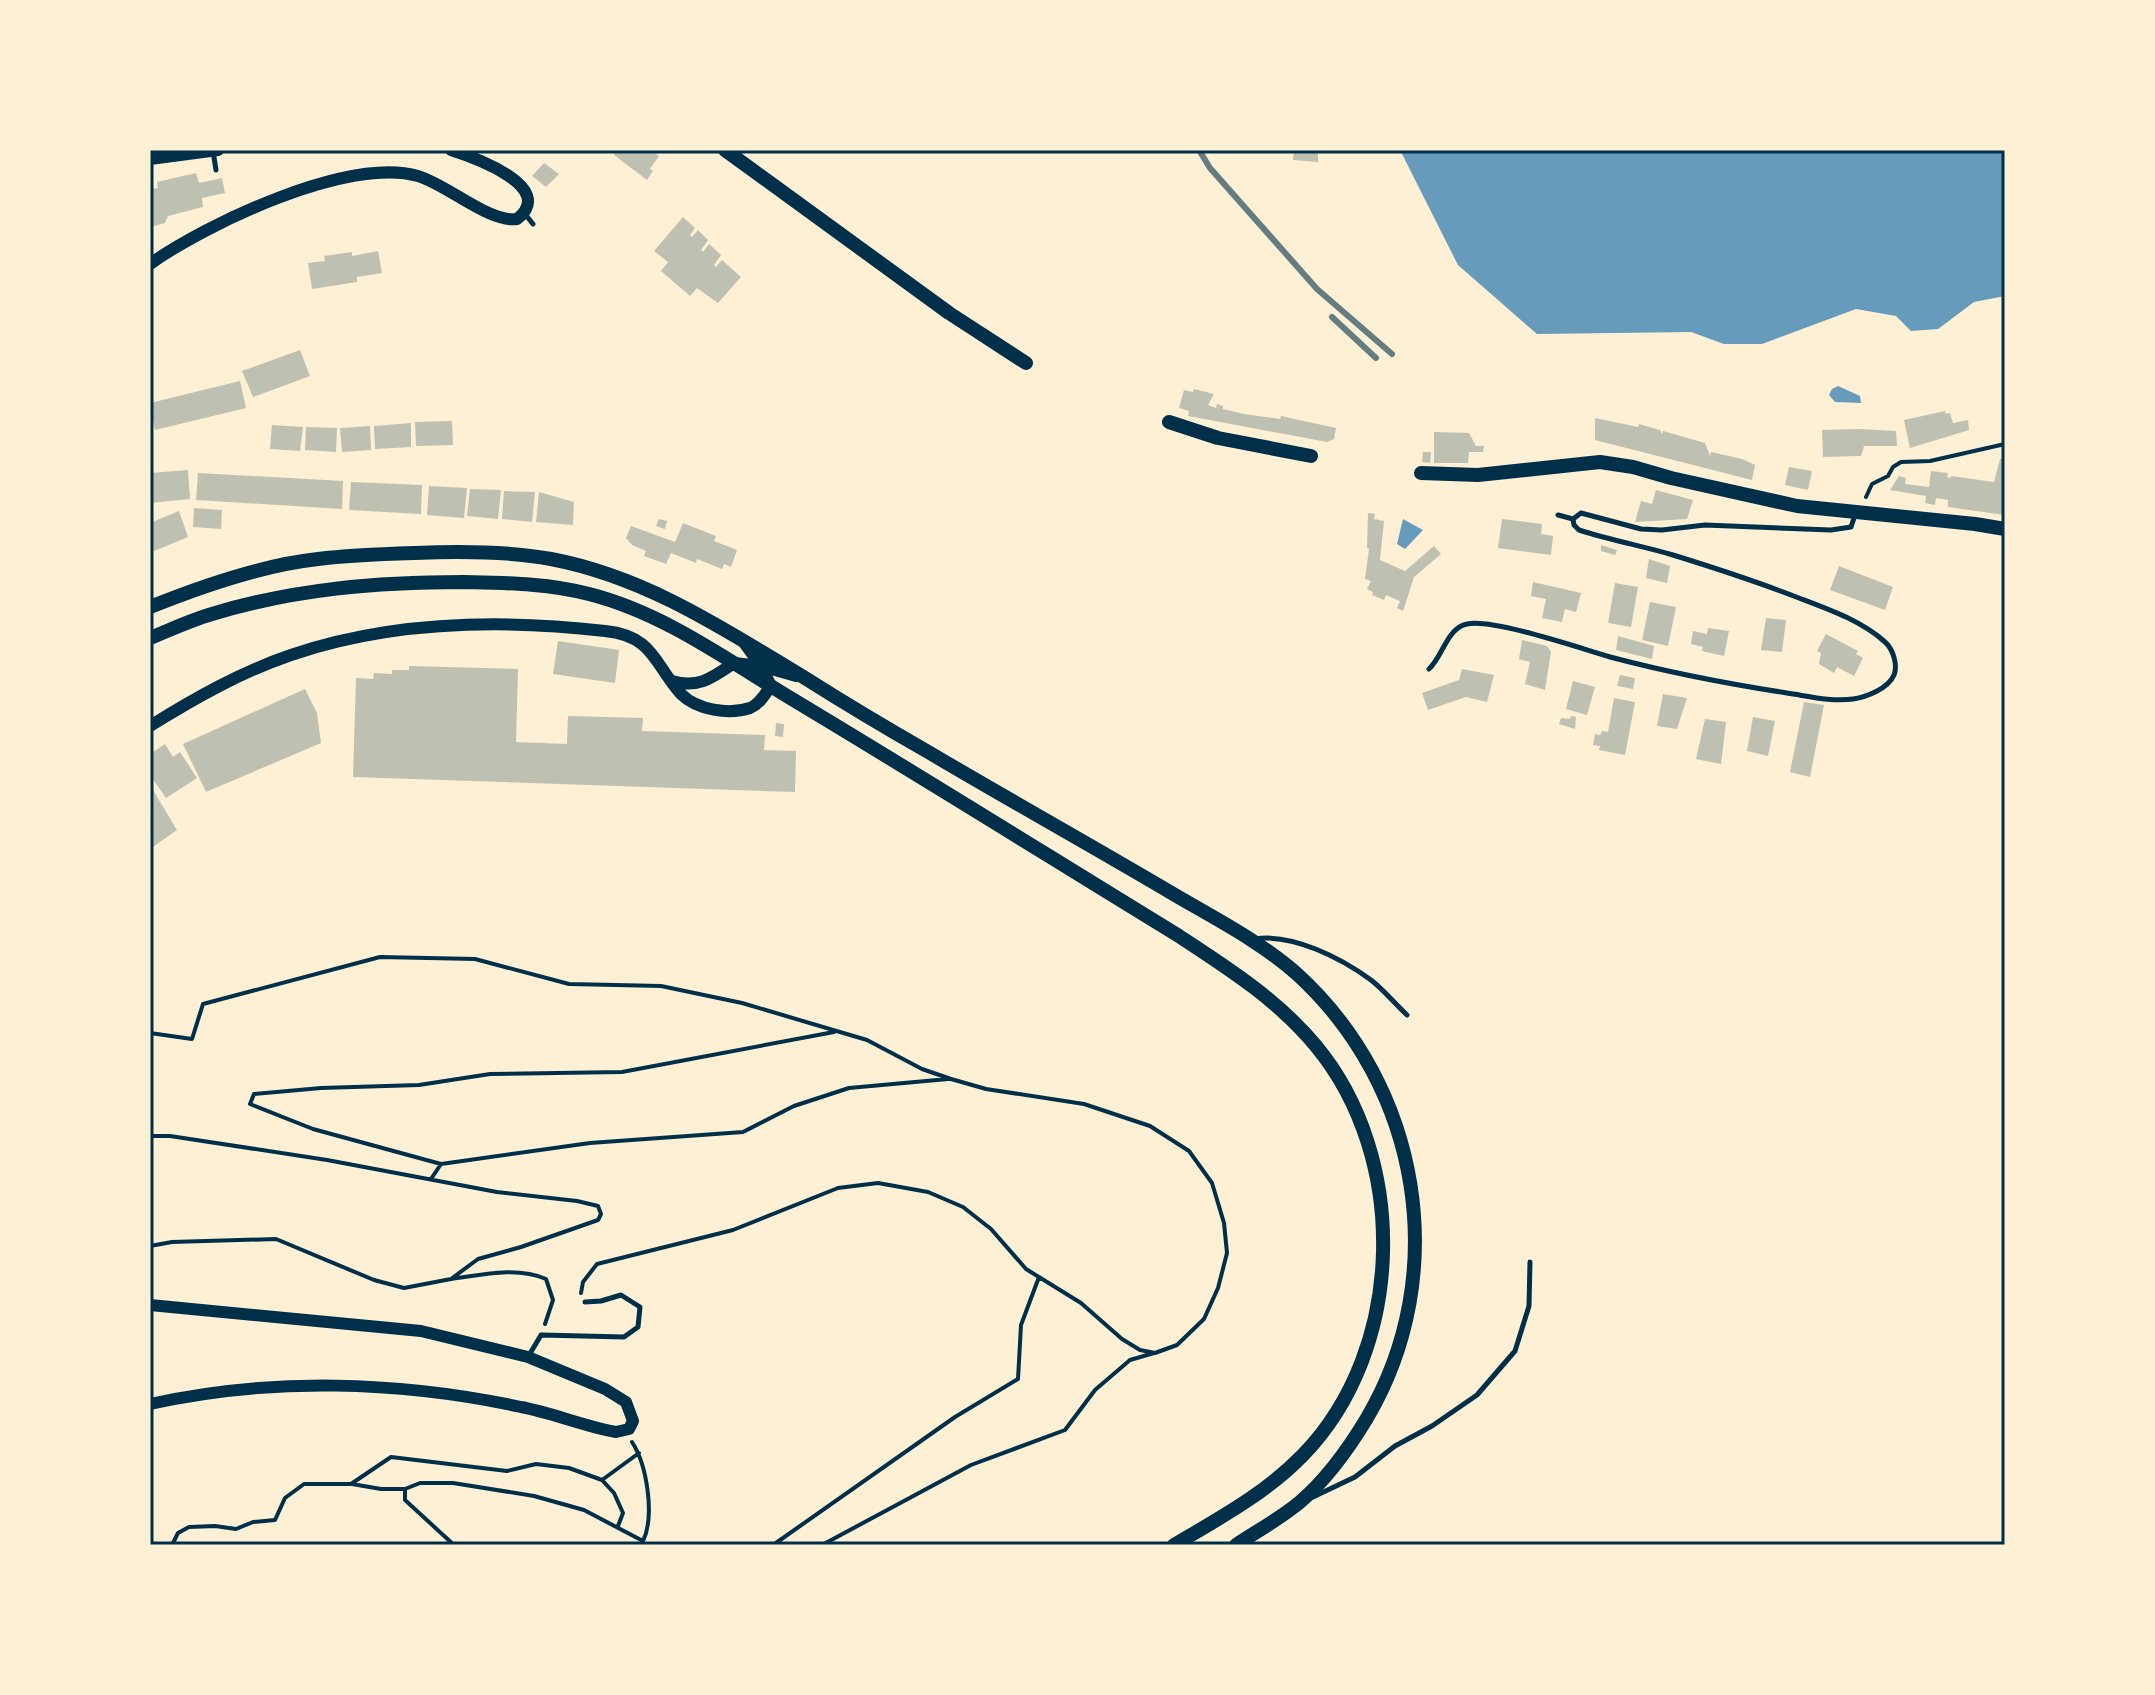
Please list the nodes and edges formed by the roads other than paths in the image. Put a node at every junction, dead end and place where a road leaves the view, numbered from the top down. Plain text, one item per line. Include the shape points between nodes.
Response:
1 (216, 150) edge
2 (451, 150) edge
3 (725, 150) edge
4 (196, 151) edge
5 (150, 159) edge
6 (216, 170) dead end
7 (150, 264) edge
8 (1026, 363) dead end
9 (1169, 422) dead end
10 (1311, 456) dead end
11 (1421, 473) dead end
12 (1856, 511) junction
13 (1558, 515) dead end
14 (1573, 519) junction
15 (2005, 529) edge
16 (150, 607) edge
17 (150, 638) edge
18 (741, 639) junction
19 (734, 663) junction
20 (761, 666) junction
21 (1429, 669) dead end
22 (805, 678) junction
23 (672, 681) junction
24 (771, 686) junction
25 (150, 726) edge
26 (1250, 940) junction
27 (1407, 1015) dead end
28 (1530, 1262) dead end
29 (585, 1302) road end
30 (150, 1305) edge
31 (528, 1357) junction
32 (150, 1404) edge
33 (1301, 1501) junction
34 (1174, 1545) edge
35 (1236, 1545) edge

1 - 4 street
1 - 6 lane
2 - 7 street via 492,166 521,186 529,219 497,218 418,177 375,173 255,207
3 - 8 main road
4 - 5 street
9 - 10 main road via 1218,438
11 - 12 main road via 1478,475 1600,462 1797,506
12 - 14 lane via 1851,527 1831,530 1705,525 1662,530 1590,514
12 - 15 main road
13 - 14 lane
14 - 21 lane via 1579,530 1725,572 1832,611 1887,643 1894,654 1894,675 1867,696 1824,699 1666,669 1477,623 1457,629
16 - 18 main road via 316,559 485,552 551,559 616,577
17 - 19 main road via 209,615 321,589 518,583 587,593 635,609
18 - 20 street
18 - 22 main road
19 - 20 street
19 - 23 street via 706,682
19 - 24 main road
20 - 22 street
20 - 24 street
22 - 26 main road
23 - 24 street via 691,702 716,710 750,708
23 - 25 street via 656,656 636,640 613,632 463,624 380,633 292,654 237,677
24 - 34 main road via 1233,972 1293,1020 1338,1076 1369,1147 1383,1223 1382,1271 1367,1349 1331,1421 1305,1453 1276,1481
26 - 27 lane via 1285,939 1337,960 1371,980
26 - 33 main road via 1298,975 1368,1063 1401,1140 1410,1181 1415,1272 1397,1357 1382,1392 1336,1463
28 - 33 lane via 1529,1306 1515,1351 1477,1395 1355,1477
29 - 31 lane via 621,1295 640,1307 638,1327 624,1337 541,1335
30 - 31 street via 421,1331
31 - 32 street via 617,1396 630,1409 632,1425 616,1432 450,1394 340,1385 243,1389
33 - 35 main road

